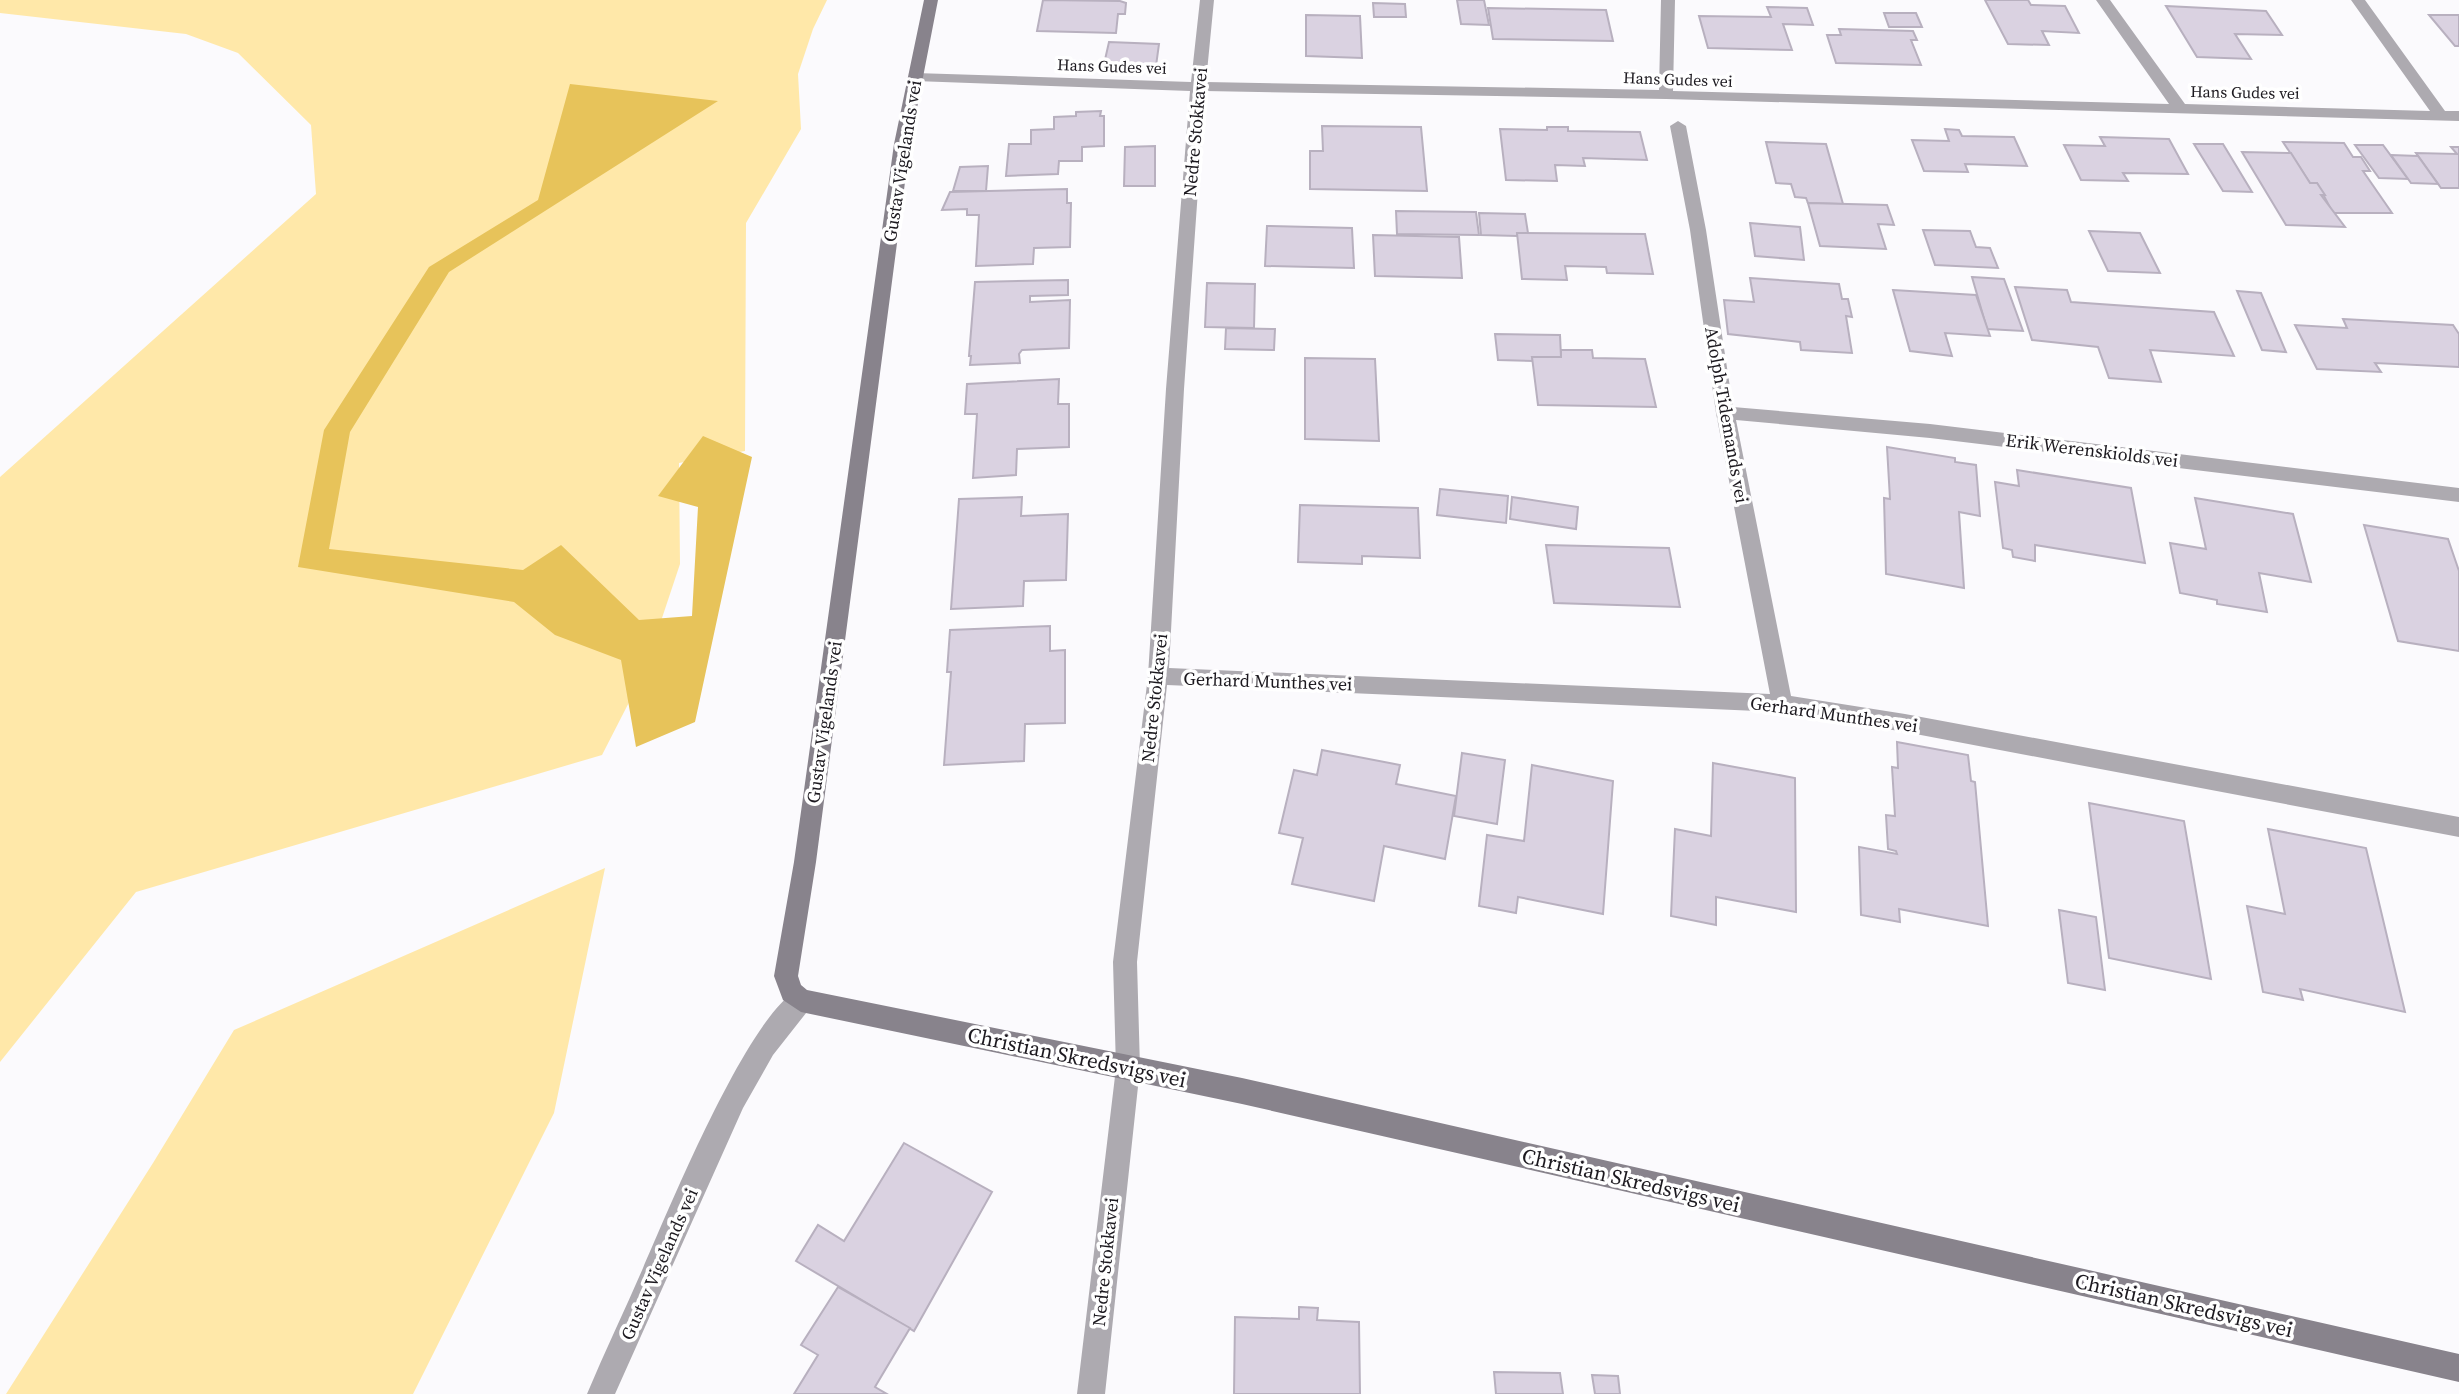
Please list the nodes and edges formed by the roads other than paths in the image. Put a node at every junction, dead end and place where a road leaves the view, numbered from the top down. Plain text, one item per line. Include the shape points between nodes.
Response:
1 (931, 0) edge
2 (1208, 0) edge
3 (1668, 0) edge
4 (2104, 0) edge
5 (2358, 0) edge
6 (915, 77) junction
7 (1198, 86) junction
8 (1667, 95) junction
9 (2180, 108) junction
10 (2441, 116) junction
11 (2459, 116) edge
12 (1678, 126) dead end
13 (1725, 413) junction
14 (2459, 495) edge
15 (1158, 676) junction
16 (1782, 703) junction
17 (2459, 827) edge
18 (801, 1000) junction
19 (1128, 1068) junction
20 (2459, 1367) edge
21 (601, 1394) edge
22 (1091, 1394) edge

1 - 6 main road, Gustav Vigelands vei
2 - 7 street, Nedre Stokkavei
3 - 8 street
4 - 9 street
5 - 10 street
6 - 7 street, Hans Gudes vei
6 - 18 main road, Gustav Vigelands vei via 901,144 786,976 791,992
7 - 8 street, Hans Gudes vei via 1432,94
7 - 15 street, Nedre Stokkavei
8 - 9 street, Hans Gudes vei
9 - 10 street, Hans Gudes vei
10 - 11 street, Hans Gudes vei
12 - 13 street, Adolph Tidemands vei
13 - 14 street, Erik Werenskiolds vei via 1930,430
13 - 16 street, Adolph Tidemands vei
15 - 16 street, Gerhard Munthes vei
15 - 19 street, Nedre Stokkavei via 1125,962
16 - 17 street, Gerhard Munthes vei
18 - 19 main road, Christian Skredsvigs vei
18 - 21 street, Gustav Vigelands vei via 778,1025 705,1160
19 - 20 main road, Christian Skredsvigs vei
19 - 22 street, Nedre Stokkavei

